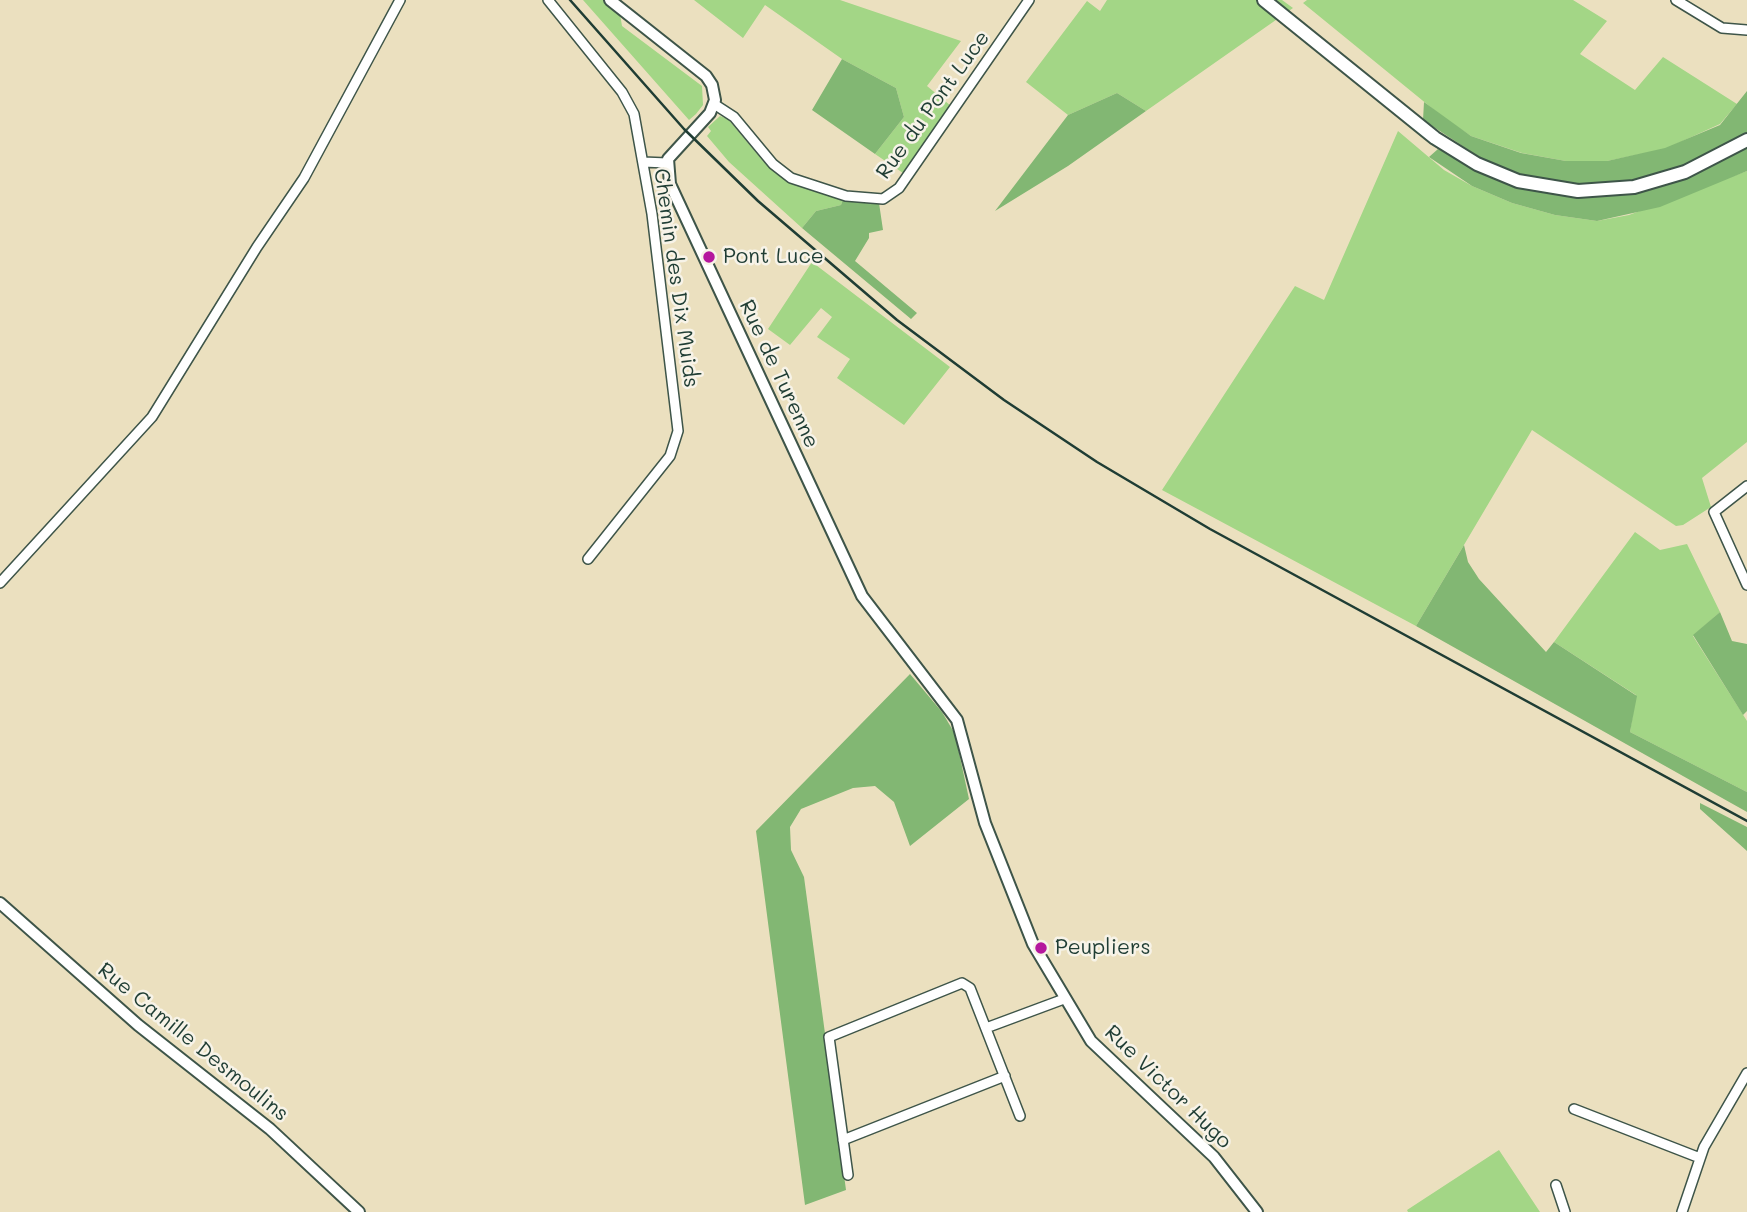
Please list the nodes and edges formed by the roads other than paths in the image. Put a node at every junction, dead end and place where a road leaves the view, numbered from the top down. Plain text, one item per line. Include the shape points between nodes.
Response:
1 (400, 0) edge
2 (548, 0) edge
3 (610, 0) edge
4 (1029, 0) edge
5 (1264, 0) edge
6 (1676, 0) edge
7 (1747, 30) edge
8 (714, 104) junction
9 (1747, 140) edge
10 (643, 162) junction
11 (667, 163) junction
12 (1747, 486) edge
13 (587, 559) dead end
14 (1746, 580) edge
15 (0, 583) edge
16 (977, 793) joint
17 (0, 903) edge
18 (1064, 999) junction
19 (986, 1028) junction
20 (1747, 1073) edge
21 (1005, 1076) junction
22 (1574, 1109) dead end
23 (1020, 1116) dead end
24 (843, 1140) junction
25 (1700, 1157) junction
26 (848, 1175) dead end
27 (1556, 1185) dead end
28 (359, 1212) edge
29 (1257, 1212) edge
30 (1565, 1212) edge
31 (1682, 1212) edge

1 - 15 street via 304,178 152,417
2 - 10 street, Chemin des Dix Muids via 625,97
3 - 8 street via 706,76 714,91
4 - 8 street, Rue du Pont Luce via 899,188 883,199 846,196 791,178 772,164 730,113
5 - 9 main road via 1435,138 1469,160 1511,178 1578,191 1634,187 1694,168
6 - 7 street via 1722,28
8 - 11 street
10 - 11 street
10 - 13 street, Chemin des Dix Muids via 678,436 670,456
11 - 16 street, Rue de Turenne via 675,195 855,581 875,616 951,709 962,732
12 - 14 street via 1714,512
16 - 18 street, Rue Victor Hugo via 1026,931
17 - 28 street, Rue Camille Desmoulins via 147,1033 277,1136
18 - 19 street
18 - 29 street, Rue Victor Hugo via 1102,1054 1214,1157
19 - 21 street
19 - 24 street via 970,988 962,983 831,1035
20 - 25 street
21 - 23 street
21 - 24 street
22 - 25 street
24 - 26 street
25 - 31 street
27 - 30 street

